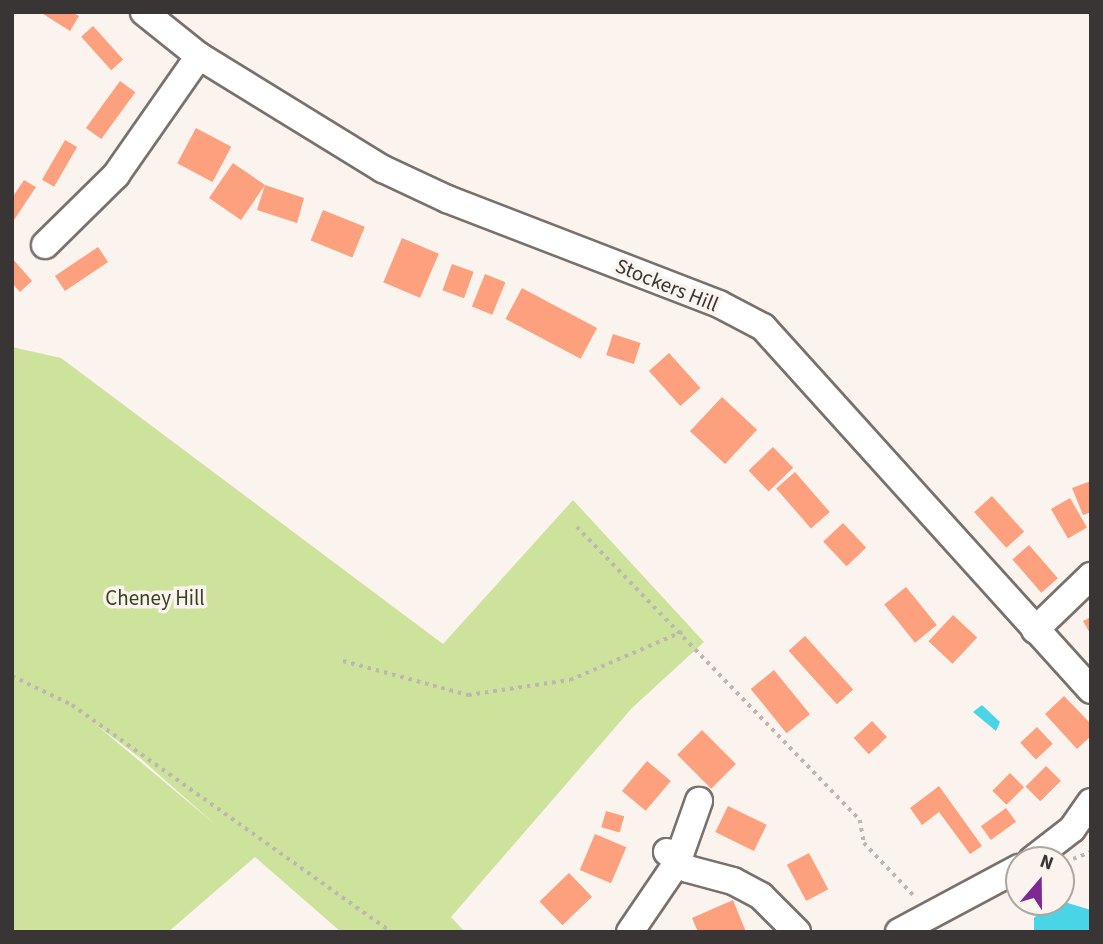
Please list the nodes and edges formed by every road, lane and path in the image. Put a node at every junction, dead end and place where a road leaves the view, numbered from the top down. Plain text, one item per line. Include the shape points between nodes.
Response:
1 (144, 12) edge
2 (199, 55) junction
3 (45, 245) dead end
4 (577, 527) dead end
5 (1091, 576) edge
6 (1035, 630) junction
7 (682, 632) junction
8 (343, 661) dead end
9 (12, 676) edge
10 (1091, 690) edge
11 (699, 802) dead end
12 (1091, 802) edge
13 (1050, 846) edge
14 (672, 857) junction
15 (1005, 875) edge
16 (930, 912) junction
17 (392, 932) edge
18 (630, 932) edge
19 (797, 932) edge
20 (899, 932) edge

1 - 2 street, Stockers Hill
2 - 3 street via 116,175
2 - 6 street, Stockers Hill via 396,175 719,304 763,327
4 - 7 path
5 - 6 street
6 - 10 street, Stockers Hill
7 - 8 path via 570,680 468,695
7 - 16 path via 860,820 864,843
9 - 17 path via 72,705
11 - 14 street
12 - 13 street via 1072,829
14 - 18 street
14 - 19 street via 761,896
15 - 16 street
16 - 20 street

